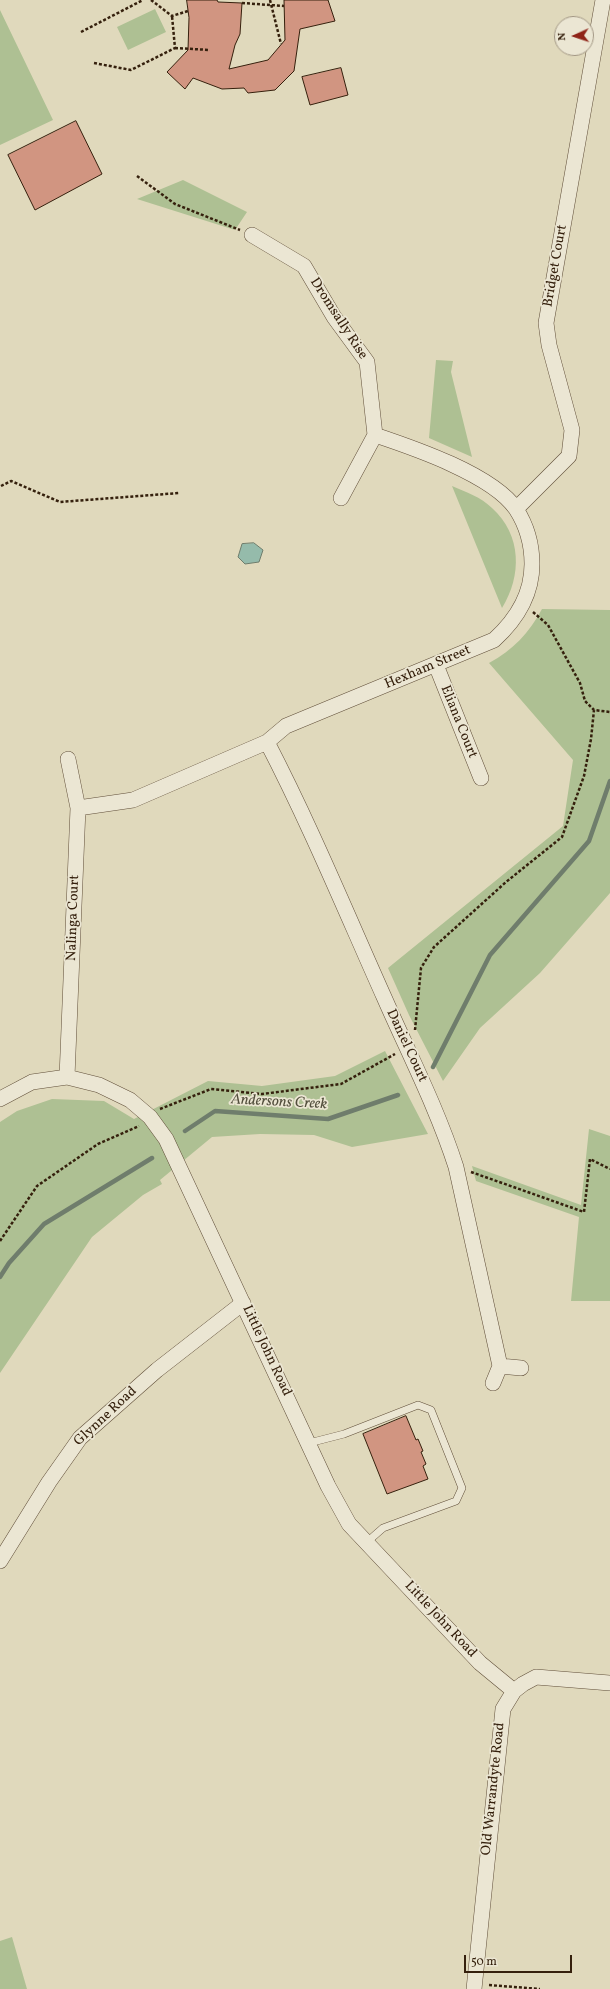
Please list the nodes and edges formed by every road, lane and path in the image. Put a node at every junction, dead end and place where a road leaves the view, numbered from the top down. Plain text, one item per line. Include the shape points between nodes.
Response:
1 (143, 0) edge
2 (151, 0) edge
3 (270, 0) edge
4 (603, 0) edge
5 (242, 3) dead end
6 (270, 5) junction
7 (284, 6) dead end
8 (188, 11) dead end
9 (172, 16) junction
10 (81, 32) dead end
11 (281, 44) dead end
12 (175, 48) junction
13 (210, 50) dead end
14 (94, 63) dead end
15 (136, 176) dead end
16 (252, 235) joint
17 (375, 435) junction
18 (1, 486) edge
19 (179, 493) dead end
20 (341, 498) dead end
21 (516, 509) junction
22 (522, 607) junction
23 (436, 665) junction
24 (594, 710) junction
25 (610, 712) edge
26 (267, 742) junction
27 (68, 760) dead end
28 (480, 778) dead end
29 (78, 808) junction
30 (414, 1034) dead end
31 (396, 1054) dead end
32 (67, 1077) junction
33 (0, 1099) edge
34 (160, 1109) dead end
35 (139, 1126) dead end
36 (456, 1167) junction
37 (610, 1169) edge
38 (0, 1241) edge
39 (243, 1303) junction
40 (500, 1366) junction
41 (521, 1368) dead end
42 (492, 1383) dead end
43 (309, 1443) junction
44 (367, 1542) junction
45 (0, 1560) edge
46 (610, 1682) edge
47 (514, 1691) junction
48 (474, 1987) edge
49 (540, 1989) edge

1 - 10 path
2 - 9 path
3 - 6 path
4 - 21 street, Bridget Court via 546,323 549,345 572,430 572,443 569,456
5 - 6 path
6 - 7 path
6 - 11 path
8 - 9 path
9 - 12 path
12 - 13 path
12 - 14 path via 131,70
15 - 16 path via 175,204
16 - 17 street, Dromsally Rise via 304,266 334,317 367,362
17 - 20 street
17 - 21 street, Hexham Street via 427,452 490,485
18 - 19 path via 11,481 60,502
21 - 22 street, Hexham Street via 530,535 532,557 532,577
22 - 23 street, Hexham Street via 508,627 494,640
22 - 24 path via 534,612 548,624 580,683 585,701
23 - 26 street, Hexham Street via 286,726
23 - 28 street, Eliana Court
24 - 25 path
24 - 30 path via 584,776 562,837 506,882 434,947 421,968
26 - 29 street, Hexham Street via 132,800
26 - 36 street, Daniel Court via 294,794 435,1108
27 - 29 street, Nalinga Court
29 - 32 street, Nalinga Court
31 - 34 path via 341,1084 262,1094 211,1089
32 - 33 street, Little John Road via 32,1082
32 - 39 street, Little John Road via 99,1085 130,1100 150,1117 166,1139
35 - 38 path via 98,1144 38,1186
36 - 37 path via 584,1212 590,1159
36 - 40 street, Daniel Court
39 - 43 street, Little John Road
39 - 45 street, Glynne Road via 157,1370 80,1438
40 - 41 street
40 - 42 street
43 - 44 street, Little John Road via 345,1518
43 - 44 lane via 344,1434 418,1405 432,1410 462,1488 456,1501 383,1528
44 - 47 street, Little John Road via 480,1663
46 - 47 street, Old Warrandyte Road via 536,1678
47 - 48 street, Old Warrandyte Road via 503,1709 498,1741
48 - 49 path

